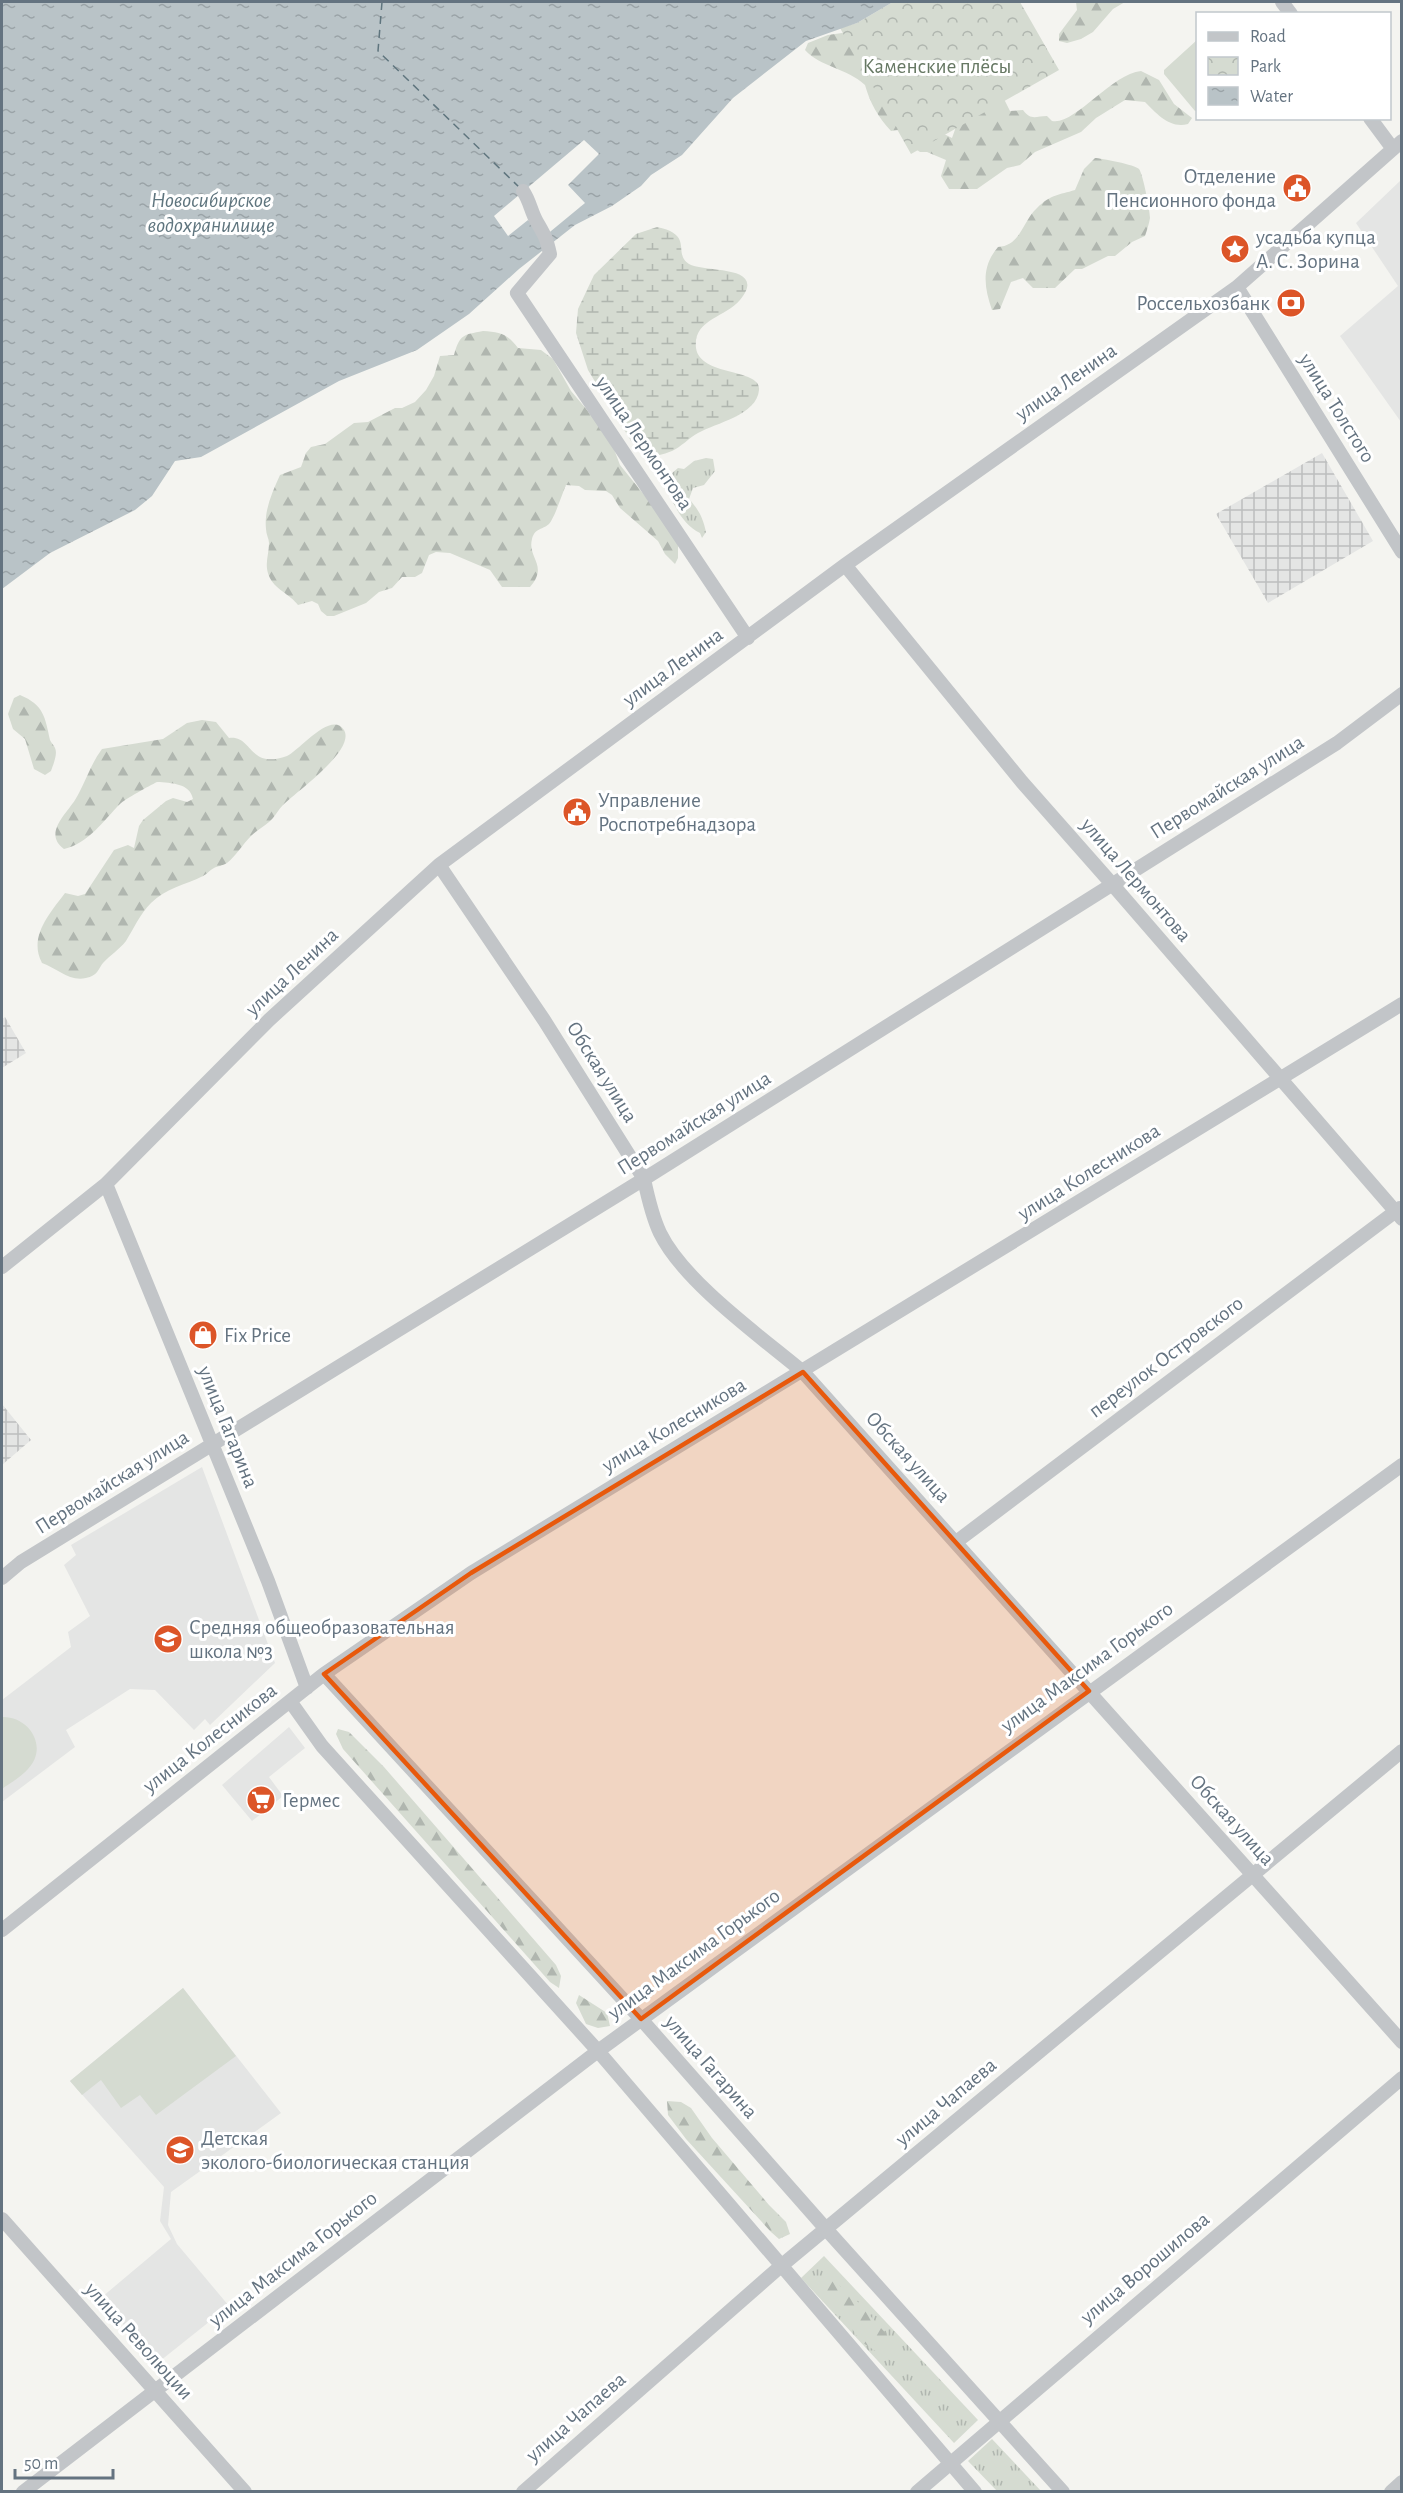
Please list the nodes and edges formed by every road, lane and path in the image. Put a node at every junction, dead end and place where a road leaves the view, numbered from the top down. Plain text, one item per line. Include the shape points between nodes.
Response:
1 (1372, 120) edge
2 (1397, 145) edge
3 (523, 190) dead end
4 (1237, 287) junction
5 (1401, 552) edge
6 (845, 565) junction
7 (748, 638) junction
8 (1401, 694) edge
9 (440, 865) junction
10 (1112, 884) junction
11 (1401, 1004) edge
12 (1280, 1079) junction
13 (644, 1179) junction
14 (106, 1184) junction
15 (1399, 1212) edge
16 (2, 1267) edge
17 (803, 1372) junction
18 (213, 1445) junction
19 (1401, 1465) edge
20 (956, 1542) junction
21 (2, 1578) edge
22 (324, 1674) junction
23 (307, 1688) junction
24 (1089, 1691) junction
25 (290, 1701) junction
26 (1401, 1751) edge
27 (1252, 1875) junction
28 (2, 1930) edge
29 (641, 2019) junction
30 (1401, 2042) edge
31 (598, 2051) junction
32 (1401, 2078) edge
33 (2, 2219) edge
34 (826, 2229) junction
35 (781, 2266) junction
36 (156, 2391) junction
37 (999, 2420) junction
38 (949, 2463) junction
39 (1401, 2482) edge
40 (23, 2492) edge
41 (245, 2492) edge
42 (523, 2492) edge
43 (917, 2492) edge
44 (975, 2492) edge
45 (1063, 2492) edge
46 (1391, 2492) edge

1 - 2 street
2 - 4 street, улица Ленина
3 - 7 street, улица Лермонтова via 545,233 550,254 517,293
4 - 5 street, улица Толстого
4 - 6 street, улица Ленина
6 - 7 street, улица Ленина
6 - 10 street, улица Лермонтова via 1022,783
7 - 9 street, улица Ленина
8 - 10 street, Первомайская улица via 1337,743
9 - 13 street, Обская улица
9 - 14 street, улица Ленина via 269,1020
10 - 12 street, улица Лермонтова
10 - 13 street, Первомайская улица
11 - 12 street, улица Колесникова
12 - 15 street, улица Лермонтова
12 - 17 street, улица Колесникова
13 - 17 street, Обская улица via 661,1234 681,1265
13 - 18 street, Первомайская улица
14 - 16 street, улица Ленина
14 - 18 street, улица Гагарина
15 - 20 street, переулок Островского
17 - 20 street, Обская улица
17 - 22 street, улица Колесникова via 471,1574
18 - 21 street, Первомайская улица via 21,1562
18 - 23 street, улица Гагарина
19 - 24 street, улица Максима Горького
20 - 24 street, Обская улица
22 - 23 street, улица Колесникова
22 - 29 street, улица Гагарина
23 - 25 street, улица Колесникова
24 - 27 street, Обская улица
24 - 29 street, улица Максима Горького
25 - 28 street, улица Колесникова
25 - 31 street via 322,1746
26 - 27 street, улица Чапаева
27 - 30 street, Обская улица
27 - 34 street, улица Чапаева
29 - 31 street, улица Максима Горького
29 - 34 street, улица Гагарина
31 - 35 street
31 - 36 street, улица Максима Горького
32 - 37 street, улица Ворошилова
33 - 36 street, улица Революции
34 - 35 street, улица Чапаева
34 - 37 street, улица Гагарина
35 - 38 street
35 - 42 street, улица Чапаева
36 - 40 street, улица Максима Горького
36 - 41 street, улица Революции
37 - 38 street, улица Ворошилова
37 - 45 street, улица Гагарина
38 - 43 street, улица Ворошилова
38 - 44 street
39 - 46 street

